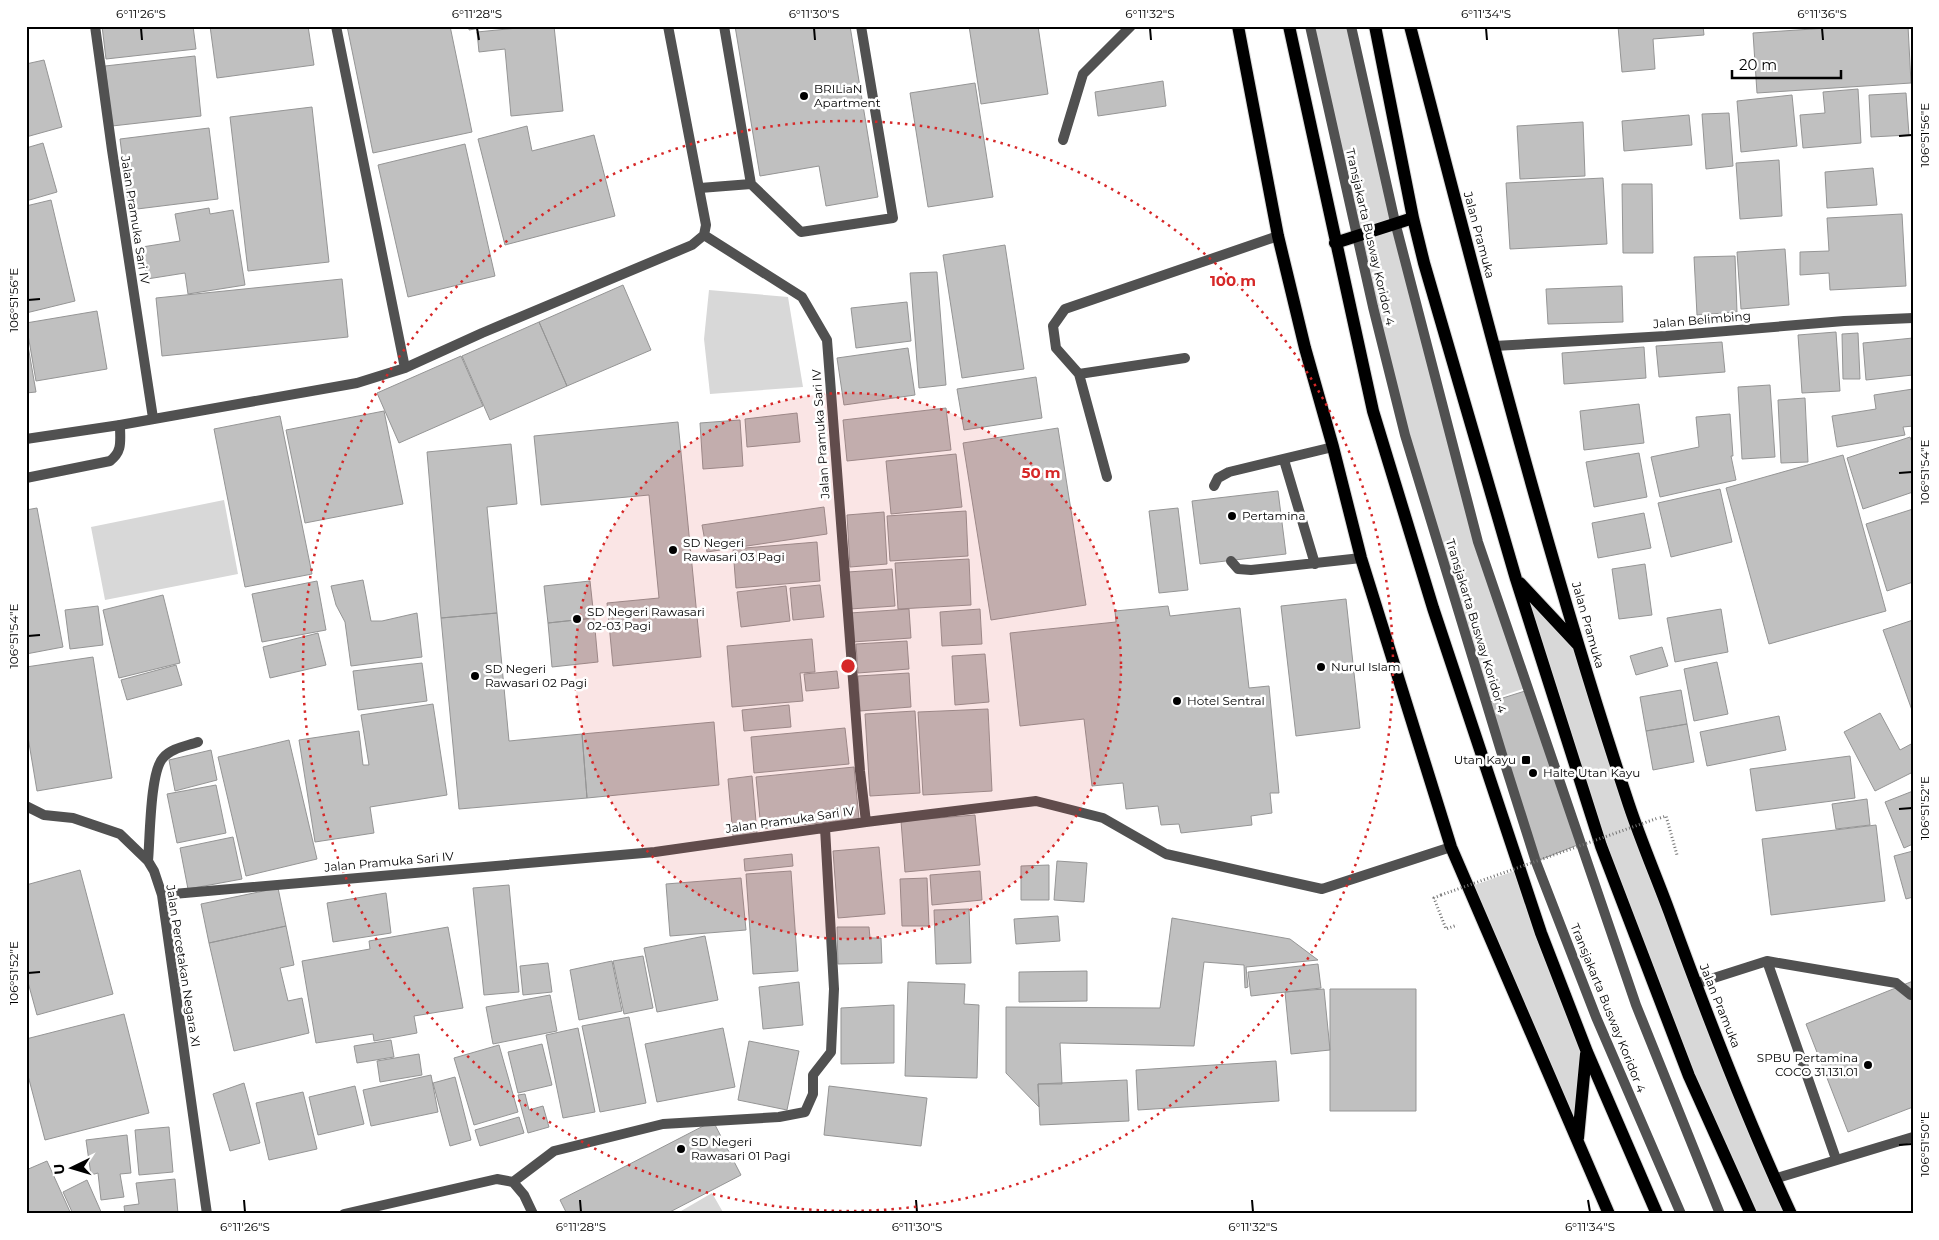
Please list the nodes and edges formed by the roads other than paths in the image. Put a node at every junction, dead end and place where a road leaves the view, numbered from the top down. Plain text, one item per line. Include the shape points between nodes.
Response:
1 (95, 26) edge
2 (336, 26) edge
3 (668, 26) edge
4 (724, 26) edge
5 (861, 26) edge
6 (1131, 26) edge
7 (1238, 26) edge
8 (1289, 26) edge
9 (1310, 26) edge
10 (1351, 26) edge
11 (1375, 26) edge
12 (1410, 26) edge
13 (1063, 140) dead end
14 (751, 184) junction
15 (700, 188) junction
16 (1413, 218) junction
17 (1395, 222) junction
18 (704, 235) junction
19 (1278, 236) junction
20 (1357, 237) junction
21 (1336, 243) junction
22 (1913, 318) edge
23 (1494, 346) junction
24 (1185, 358) dead end
25 (405, 368) junction
26 (1080, 374) junction
27 (153, 418) junction
28 (120, 426) junction
29 (26, 438) edge
30 (1333, 447) junction
31 (1284, 460) junction
32 (1107, 476) dead end
33 (26, 478) edge
34 (1214, 486) dead end
35 (1361, 558) junction
36 (1231, 561) dead end
37 (1315, 564) junction
38 (1516, 579) junction
39 (1580, 647) junction
40 (198, 742) dead end
41 (26, 806) edge
42 (866, 822) junction
43 (825, 828) junction
44 (1451, 847) junction
45 (148, 861) junction
46 (162, 895) junction
47 (1767, 961) junction
48 (1696, 984) junction
49 (1911, 995) dead end
50 (1586, 1052) junction
51 (1912, 1137) edge
52 (1577, 1141) junction
53 (1836, 1159) junction
54 (1774, 1179) junction
55 (513, 1182) junction
56 (207, 1214) edge
57 (344, 1214) edge
58 (533, 1214) edge
59 (1609, 1214) edge
60 (1657, 1214) edge
61 (1681, 1214) edge
62 (1720, 1214) edge
63 (1751, 1214) edge
64 (1790, 1214) edge

1 - 27 street, Jalan Pramuka Sari IV
2 - 25 street
3 - 15 street
4 - 14 street
5 - 14 street via 893,218 802,232
6 - 13 street via 1084,74
7 - 19 main road
8 - 21 main road
9 - 20 street, Transjakarta Busway Koridor 4
10 - 17 street
11 - 16 main road
12 - 23 main road, Jalan Pramuka
14 - 15 street
15 - 18 street via 706,225
16 - 17 main road
16 - 38 main road
17 - 20 main road
17 - 62 street via 1478,542 1636,1005
18 - 25 street via 692,245
18 - 42 street, Jalan Pramuka Sari IV via 802,297 827,340
19 - 26 street via 1065,309 1053,326 1056,348
19 - 30 main road
20 - 21 main road
20 - 61 street, Transjakarta Busway Koridor 4 via 1405,435 1536,862 1596,1017
21 - 50 main road via 1373,412 1433,608 1541,933
22 - 23 street, Jalan Belimbing
23 - 39 main road, Jalan Pramuka
24 - 26 street
25 - 27 street via 357,384
26 - 32 street
27 - 28 street
28 - 29 street
28 - 33 street via 118,455 110,461
30 - 31 street
30 - 35 main road
31 - 34 street via 1229,472 1218,478
31 - 37 street
35 - 37 street
35 - 44 main road
36 - 37 street via 1238,569 1251,570
38 - 39 main road
38 - 63 main road via 1601,846 1689,1076
39 - 48 main road, Jalan Pramuka via 1631,812
40 - 45 street via 168,754 160,762 155,779
41 - 45 street, Jalan Percetakan Negara XI via 44,815 73,818 120,834
42 - 43 street, Jalan Pramuka Sari IV
42 - 44 street via 1036,801 1102,818 1166,854 1322,889
43 - 46 street, Jalan Pramuka Sari IV via 655,852
43 - 55 street via 834,989 831,1052 813,1075 813,1094 805,1112 779,1117 663,1124 554,1151
44 - 52 main road
45 - 46 street, Jalan Percetakan Negara XI
46 - 56 street, Jalan Percetakan Negara XI
47 - 48 street
47 - 49 street via 1896,983
47 - 53 street
48 - 54 main road, Jalan Pramuka
50 - 52 main road
50 - 60 main road
51 - 53 street
52 - 59 main road
53 - 54 street
54 - 64 main road, Jalan Pramuka
55 - 57 street via 497,1179
55 - 58 street

